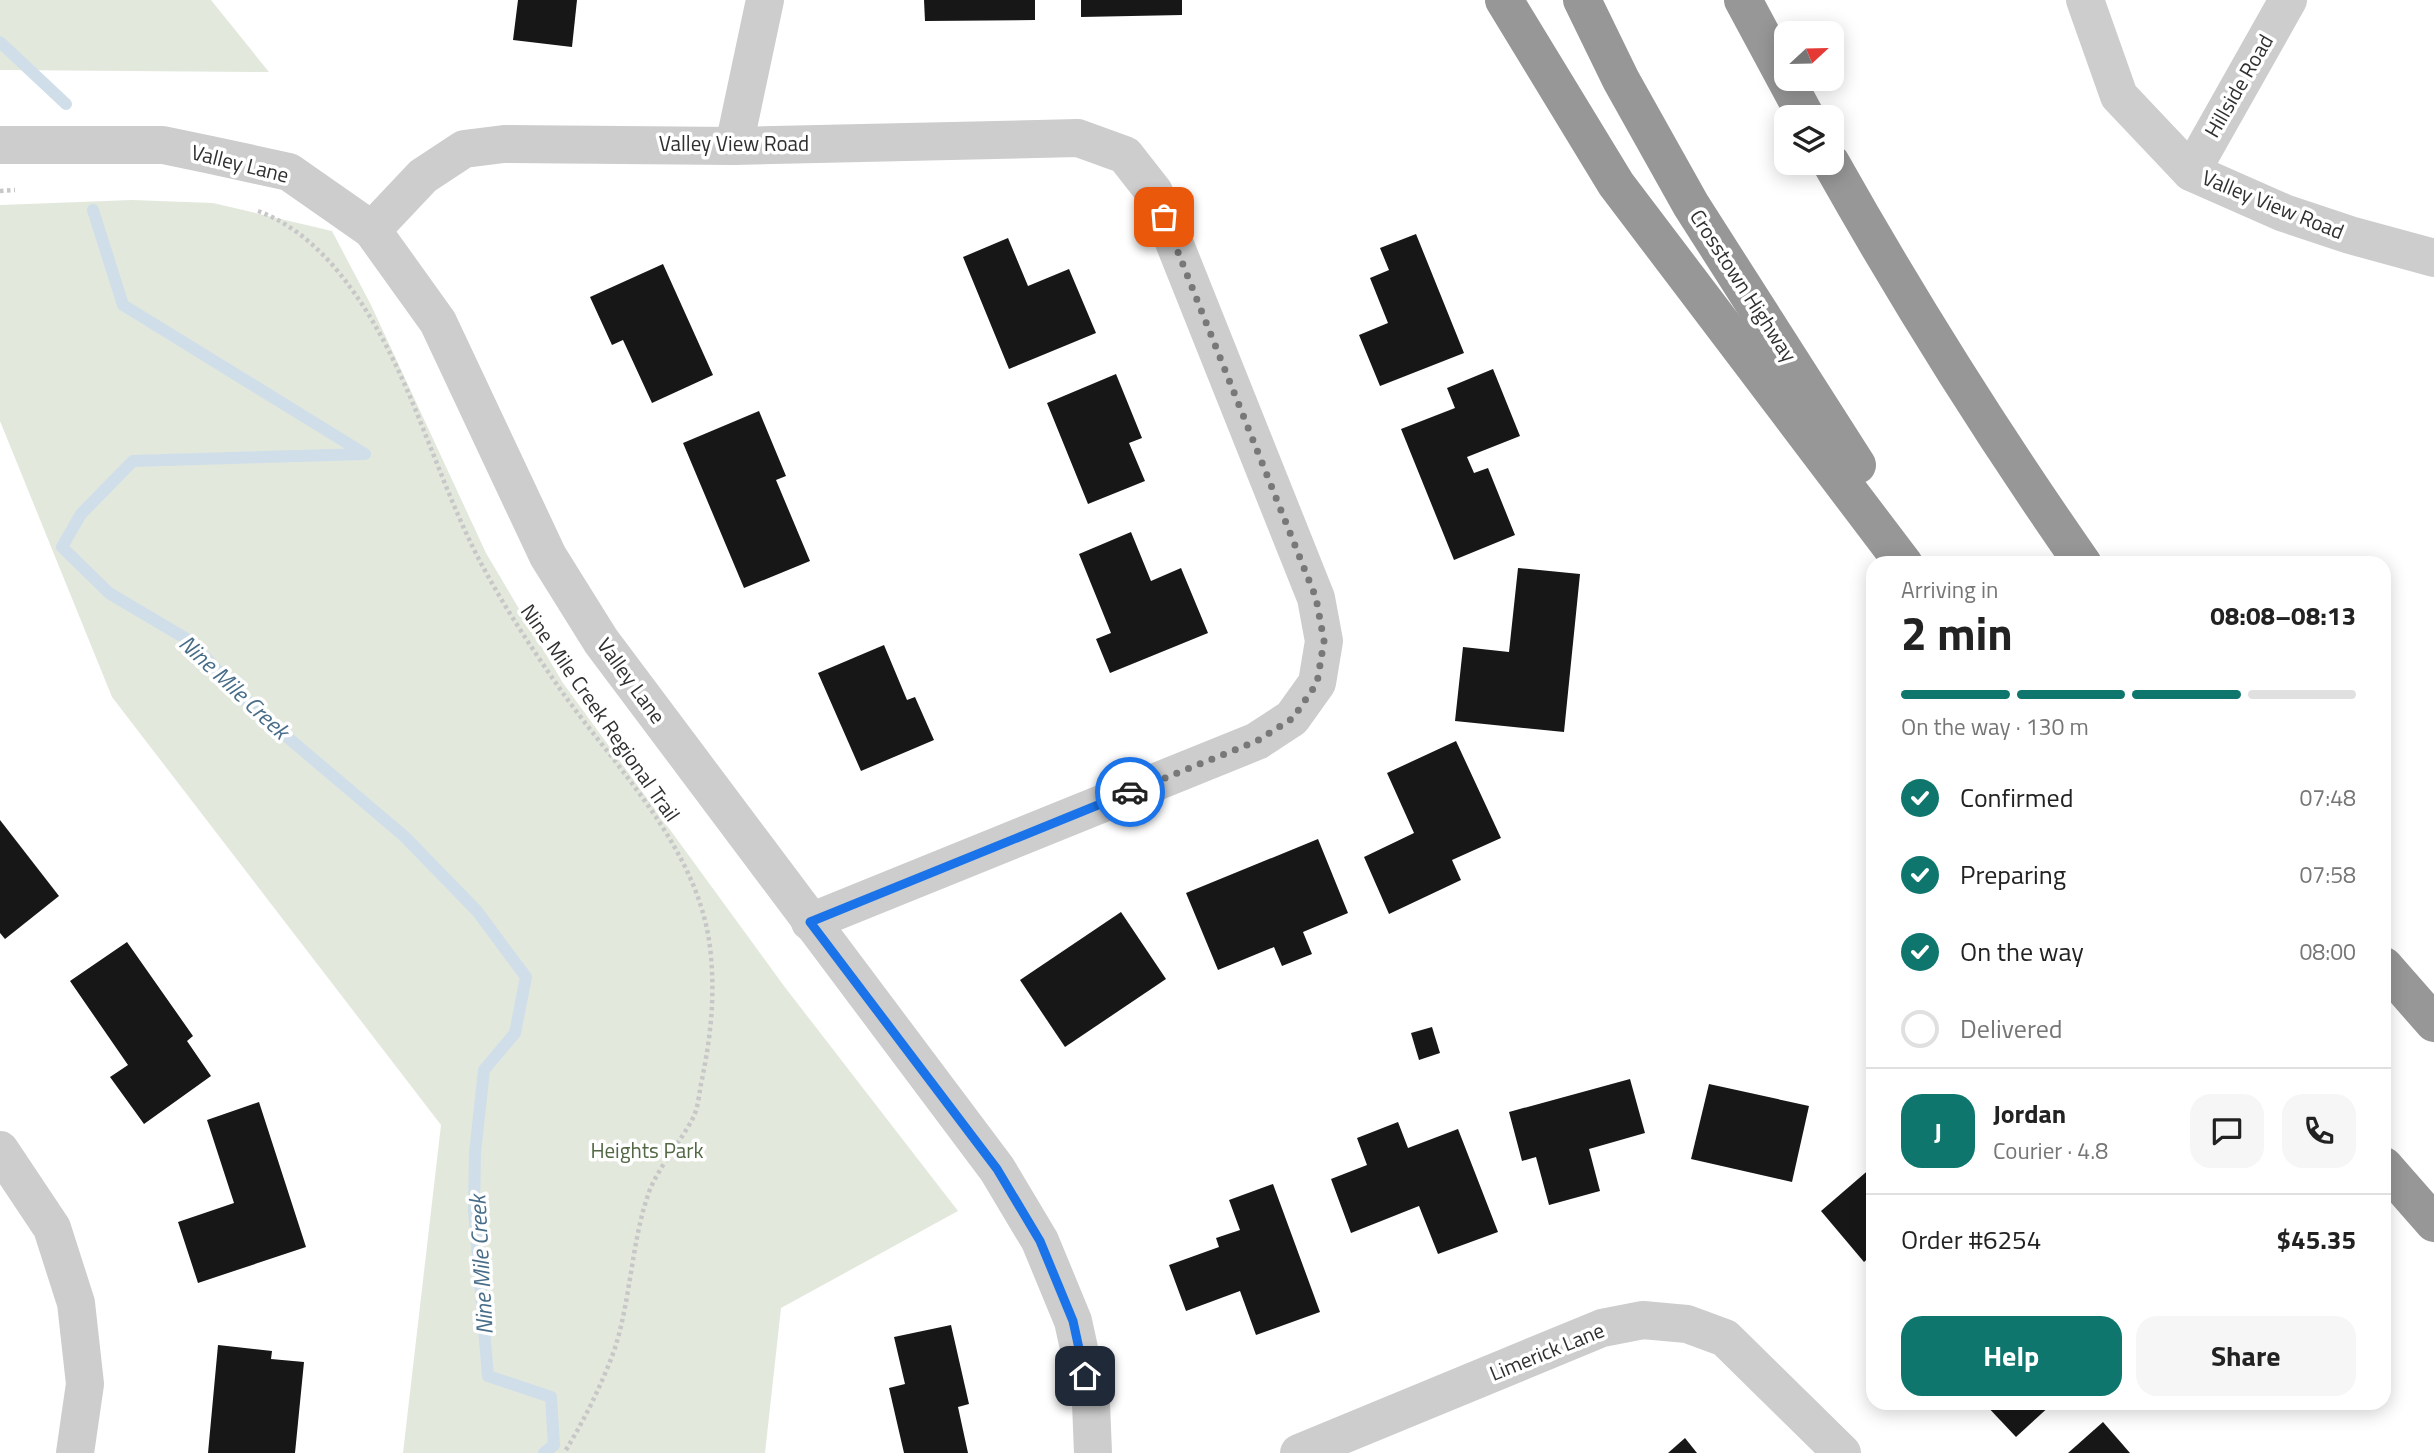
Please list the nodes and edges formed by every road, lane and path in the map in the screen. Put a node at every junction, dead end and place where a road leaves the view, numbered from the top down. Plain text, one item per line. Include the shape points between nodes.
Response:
1 (765, 0) edge
2 (1504, 0) edge
3 (1582, 0) edge
4 (1744, 0) edge
5 (2085, 0) edge
6 (2288, 0) edge
7 (1800, 105) edge
8 (0, 145) edge
9 (734, 146) junction
10 (2191, 172) junction
11 (1838, 175) edge
12 (26, 190) dead end
13 (0, 191) edge
14 (247, 207) dead end
15 (372, 230) junction
16 (2434, 258) edge
17 (1898, 556) edge
18 (1915, 556) edge
19 (2078, 556) edge
20 (810, 922) junction
21 (2391, 973) edge
22 (2434, 1023) edge
23 (0, 1150) edge
24 (2391, 1174) edge
25 (2434, 1223) edge
26 (75, 1453) edge
27 (565, 1453) edge
28 (1093, 1453) edge
29 (1299, 1453) edge
30 (1842, 1453) edge

1 - 9 street
2 - 17 highway via 1616,184
3 - 18 highway, Crosstown Highway via 1691,205
4 - 7 highway
5 - 10 street, Valley View Road via 2119,96
6 - 10 street, Hillside Road
8 - 15 street, Valley Lane via 163,145 263,166 289,172
9 - 15 street, Valley View Road via 504,144 464,149 423,176
9 - 20 street, Valley View Road via 1078,138 1125,155 1154,192 1316,598 1324,641 1317,683 1293,718 1257,741
10 - 16 street, Valley View Road via 2284,213
11 - 19 highway via 1988,421
12 - 13 path
14 - 27 path, Nine Mile Creek Regional Trail via 311,243 368,314 408,394 469,539 498,592 559,689 674,847 694,887 711,953 713,1001 695,1115 650,1190 614,1349
15 - 20 street, Valley Lane via 438,322 548,556 600,641
20 - 28 street, Valley Lane via 997,1169 1040,1241 1073,1321 1091,1403
21 - 22 highway
23 - 26 street via 52,1228 76,1303 85,1384
24 - 25 highway
29 - 30 street, Limerick Lane via 1602,1328 1643,1320 1687,1324 1725,1338

